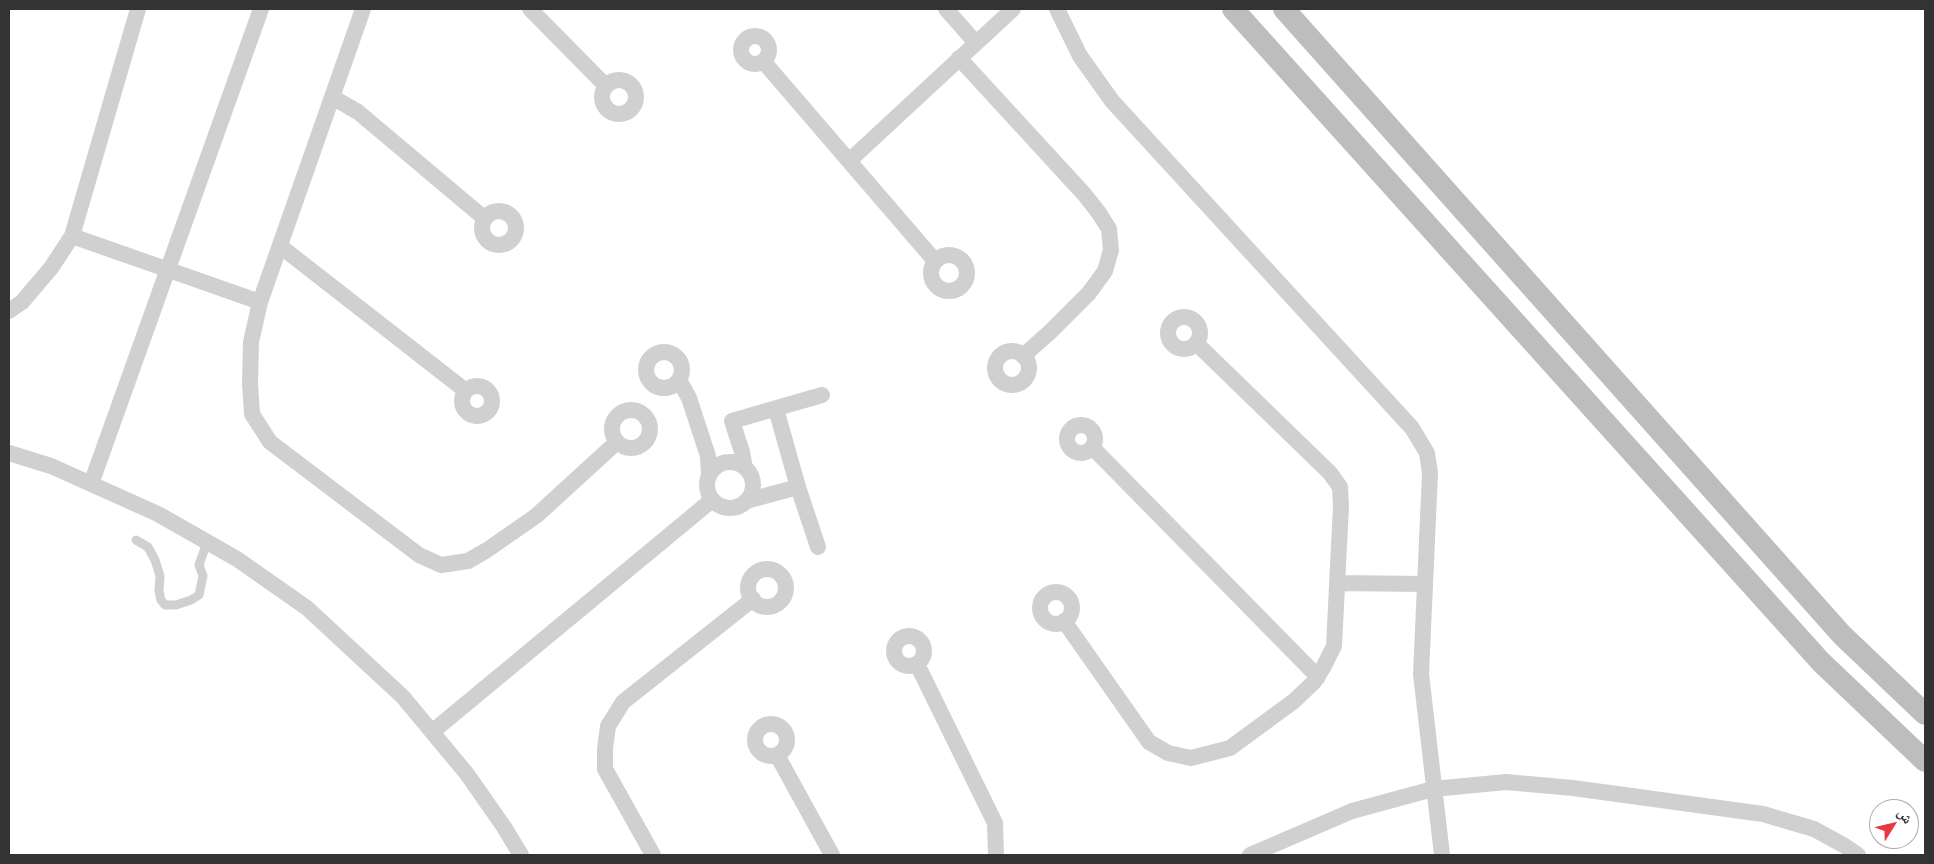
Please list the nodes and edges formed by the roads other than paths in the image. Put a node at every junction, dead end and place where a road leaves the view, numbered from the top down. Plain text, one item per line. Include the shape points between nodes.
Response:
1 (138, 9) edge
2 (261, 9) edge
3 (363, 9) edge
4 (530, 9) edge
5 (946, 9) edge
6 (1013, 9) edge
7 (1057, 9) edge
8 (1233, 9) edge
9 (1284, 9) edge
10 (976, 43) junction
11 (959, 58) junction
12 (763, 61) dead end
13 (606, 86) dead end
14 (332, 98) junction
15 (1406, 146) junction
16 (849, 161) junction
17 (1379, 171) junction
18 (484, 218) dead end
19 (72, 236) junction
20 (280, 246) junction
21 (935, 261) dead end
22 (168, 270) junction
23 (260, 302) junction
24 (9, 311) edge
25 (1196, 343) dead end
26 (1024, 356) dead end
27 (679, 380) dead end
28 (466, 391) dead end
29 (822, 395) dead end
30 (776, 408) junction
31 (617, 442) dead end
32 (1092, 447) dead end
33 (9, 453) edge
34 (725, 463) junction
35 (91, 484) junction
36 (798, 487) junction
37 (755, 495) junction
38 (712, 500) junction
39 (136, 540) dead end
40 (207, 542) junction
41 (818, 547) dead end
42 (1338, 583) junction
43 (1425, 584) junction
44 (753, 600) dead end
45 (1064, 621) dead end
46 (917, 664) dead end
47 (1318, 677) junction
48 (1925, 714) edge
49 (432, 732) junction
50 (777, 755) dead end
51 (1925, 762) edge
52 (1433, 789) junction
53 (521, 855) edge
54 (654, 855) edge
55 (832, 855) edge
56 (996, 855) edge
57 (1250, 855) edge
58 (1442, 855) edge
59 (1858, 855) edge

1 - 19 street
2 - 22 street
3 - 14 street
4 - 13 street
5 - 10 street
6 - 10 street
7 - 43 street via 1080,56 1112,101 1412,428 1427,453 1430,473
8 - 17 main road
9 - 15 main road
10 - 11 street
11 - 16 street
11 - 26 street via 1084,194 1109,229 1111,250 1105,271 1076,306
12 - 16 street
14 - 18 street via 358,112
14 - 20 street
15 - 17 main road
15 - 48 main road via 1842,635
16 - 21 street
17 - 51 main road via 1821,662
19 - 22 street
19 - 24 street via 51,268 22,302
20 - 23 street
20 - 28 street
22 - 23 street
22 - 35 street
23 - 31 street via 251,342 252,414 270,442 420,555 441,565 468,561 536,516
25 - 42 street via 1330,473 1340,487
27 - 34 street
29 - 30 street
30 - 34 street via 732,421
30 - 36 street
32 - 47 street
33 - 35 street via 51,466
34 - 37 street via 752,480
34 - 38 street via 707,486
35 - 40 street via 158,514
36 - 37 street
36 - 41 street
37 - 38 street via 740,506 725,508
38 - 49 street
39 - 40 lane via 148,547 156,560 159,591 165,605 176,605 200,595 203,576 199,565
40 - 49 street via 307,608 403,698
42 - 43 street
42 - 47 street via 1334,646
43 - 52 street via 1421,674
44 - 54 street via 623,702 608,726 605,769
45 - 47 street via 1149,742 1168,753 1191,758 1230,748 1294,701
46 - 56 street via 995,823
49 - 53 street via 467,774
50 - 55 street
52 - 57 street via 1352,811
52 - 58 street
52 - 59 street via 1506,782 1763,814 1814,829

